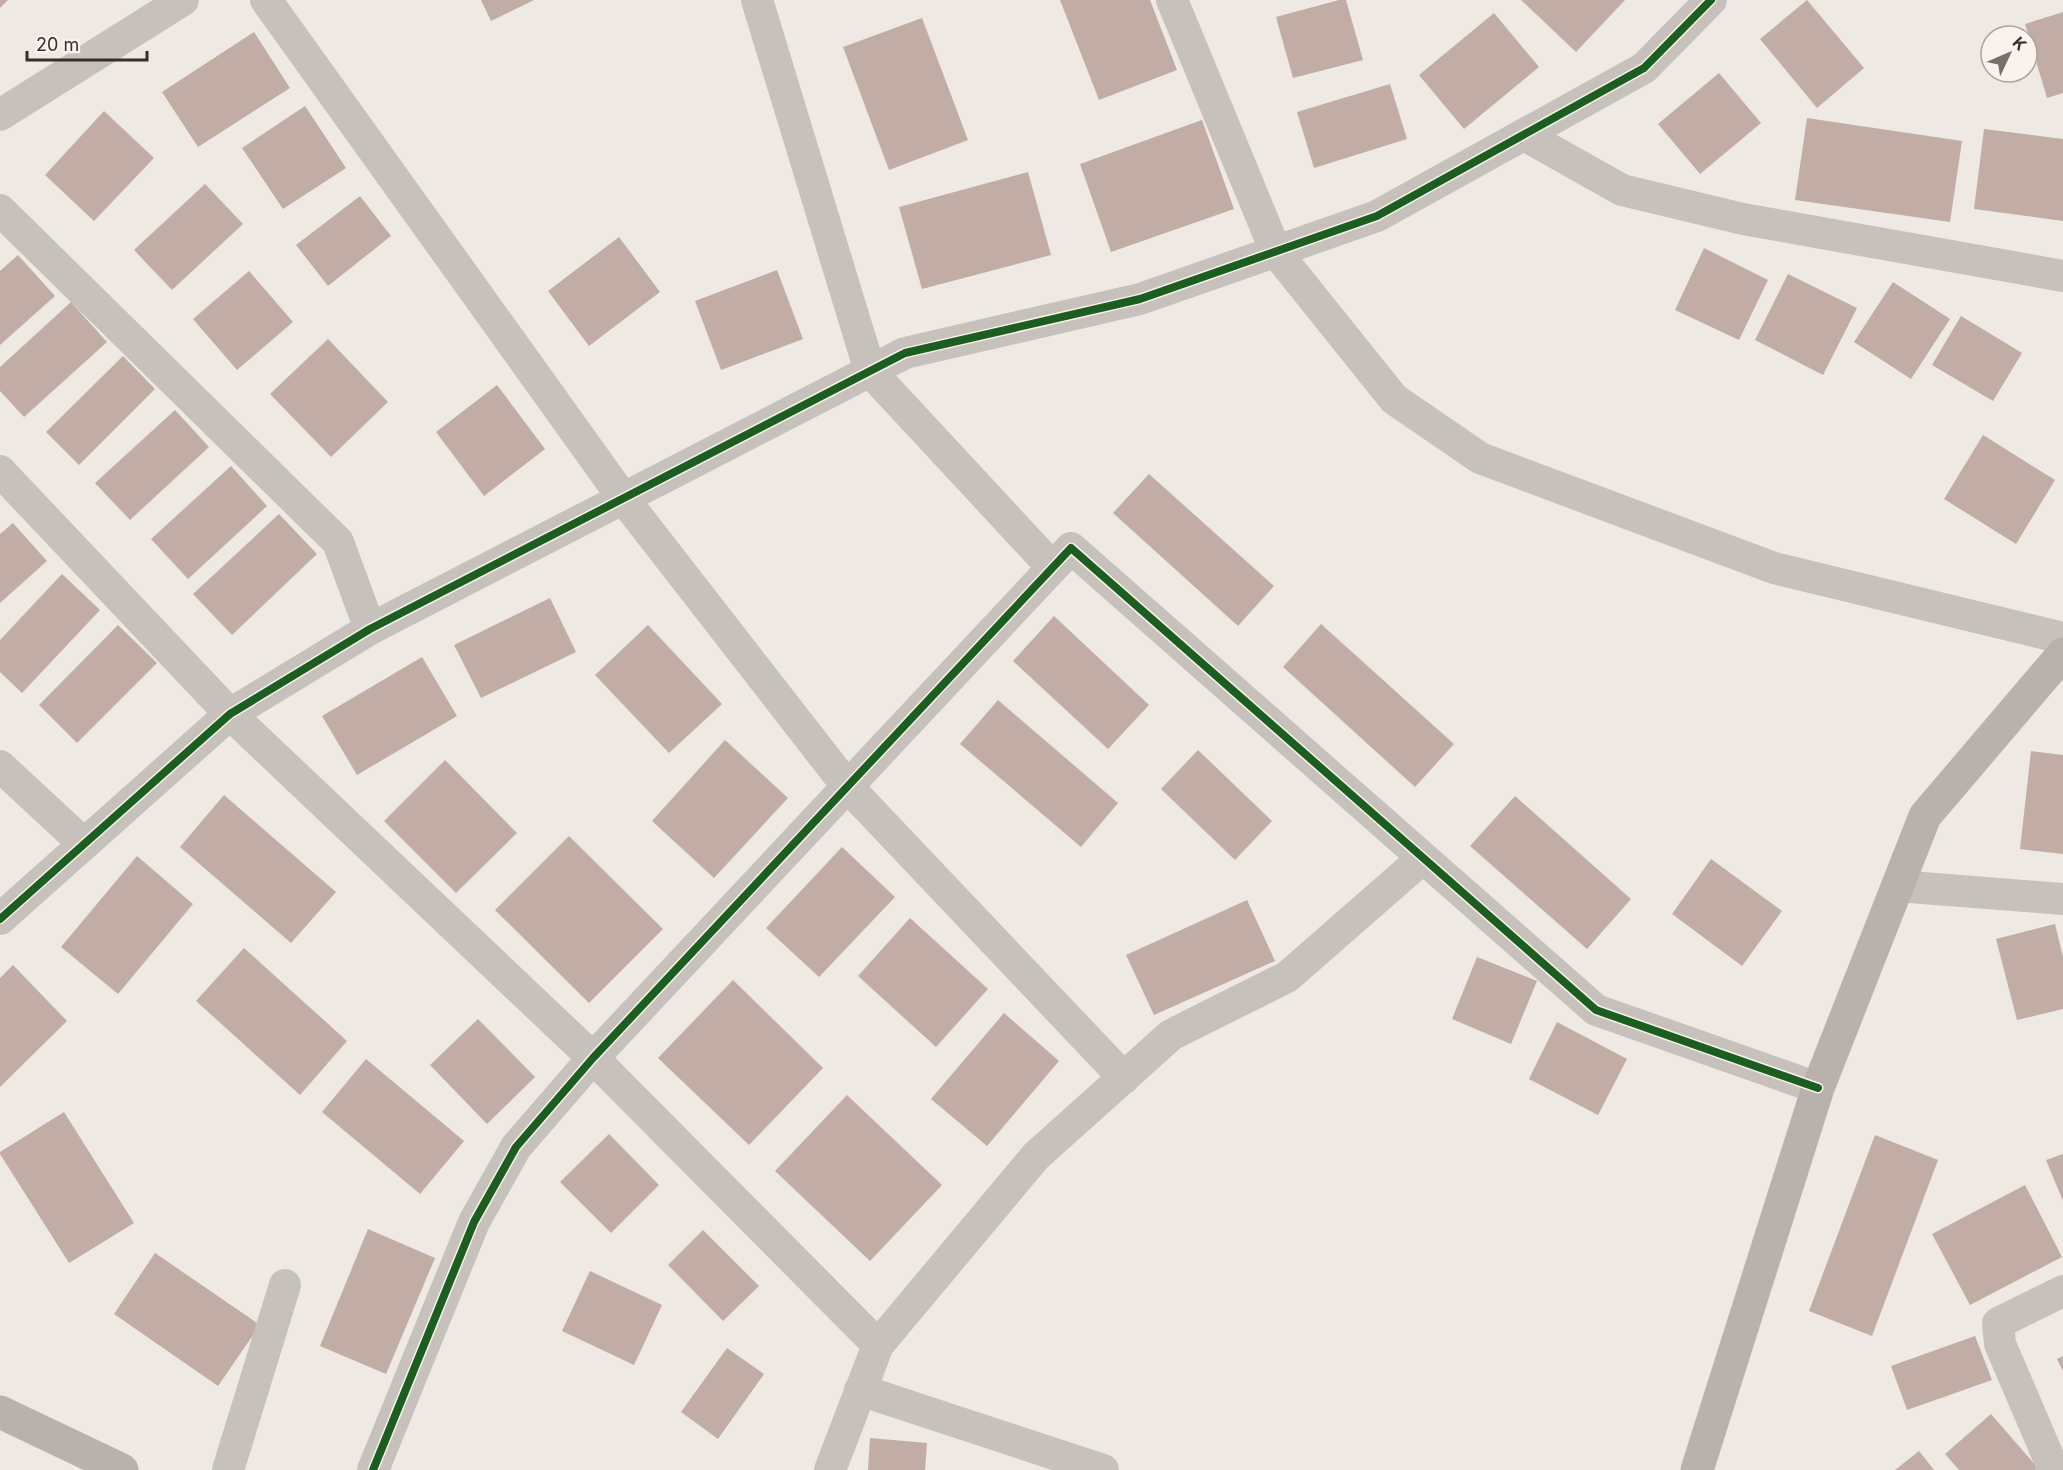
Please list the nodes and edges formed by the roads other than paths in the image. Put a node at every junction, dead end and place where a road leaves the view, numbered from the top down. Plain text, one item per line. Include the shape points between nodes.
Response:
1 (183, 0) edge
2 (266, 0) edge
3 (757, 0) edge
4 (1172, 0) edge
5 (1711, 0) edge
6 (0, 115) edge
7 (1524, 135) junction
8 (0, 210) edge
9 (1276, 252) junction
10 (2063, 276) edge
11 (870, 371) junction
12 (0, 471) edge
13 (623, 498) junction
14 (1052, 567) junction
15 (370, 628) junction
16 (2063, 638) edge
17 (2063, 654) edge
18 (230, 714) junction
19 (0, 766) edge
20 (847, 786) junction
21 (84, 844) junction
22 (1423, 858) junction
23 (1898, 886) junction
24 (2063, 899) edge
25 (0, 919) edge
26 (593, 1058) junction
27 (1124, 1078) junction
28 (1818, 1088) junction
29 (285, 1285) dead end
30 (2063, 1291) edge
31 (878, 1345) junction
32 (860, 1390) junction
33 (0, 1412) edge
34 (122, 1470) edge
35 (228, 1470) edge
36 (373, 1470) edge
37 (830, 1470) edge
38 (1103, 1470) edge
39 (1697, 1470) edge
40 (2054, 1470) edge

1 - 6 street
2 - 13 street
3 - 11 street
4 - 9 street
5 - 7 street via 1644,68
7 - 9 street via 1377,216
7 - 10 street via 1622,190 1743,219
8 - 15 street via 338,542
9 - 11 street via 1140,299 905,353
9 - 16 street via 1394,399 1480,458 1774,568
11 - 13 street
11 - 14 street
12 - 18 street
13 - 15 street
13 - 20 street
14 - 20 street
14 - 22 street via 1071,548
15 - 18 street
17 - 23 street via 1925,816
18 - 21 street
18 - 26 street
19 - 21 street
20 - 26 street
20 - 27 street
21 - 25 street
22 - 27 street via 1287,977 1171,1035
22 - 28 street via 1596,1010
23 - 24 street
23 - 28 street
26 - 31 street
26 - 36 street via 516,1147 474,1222
27 - 31 street via 1036,1156
28 - 39 street
29 - 35 street
30 - 40 street via 1998,1323 2000,1344
31 - 32 street
32 - 37 street
32 - 38 street
33 - 34 street

